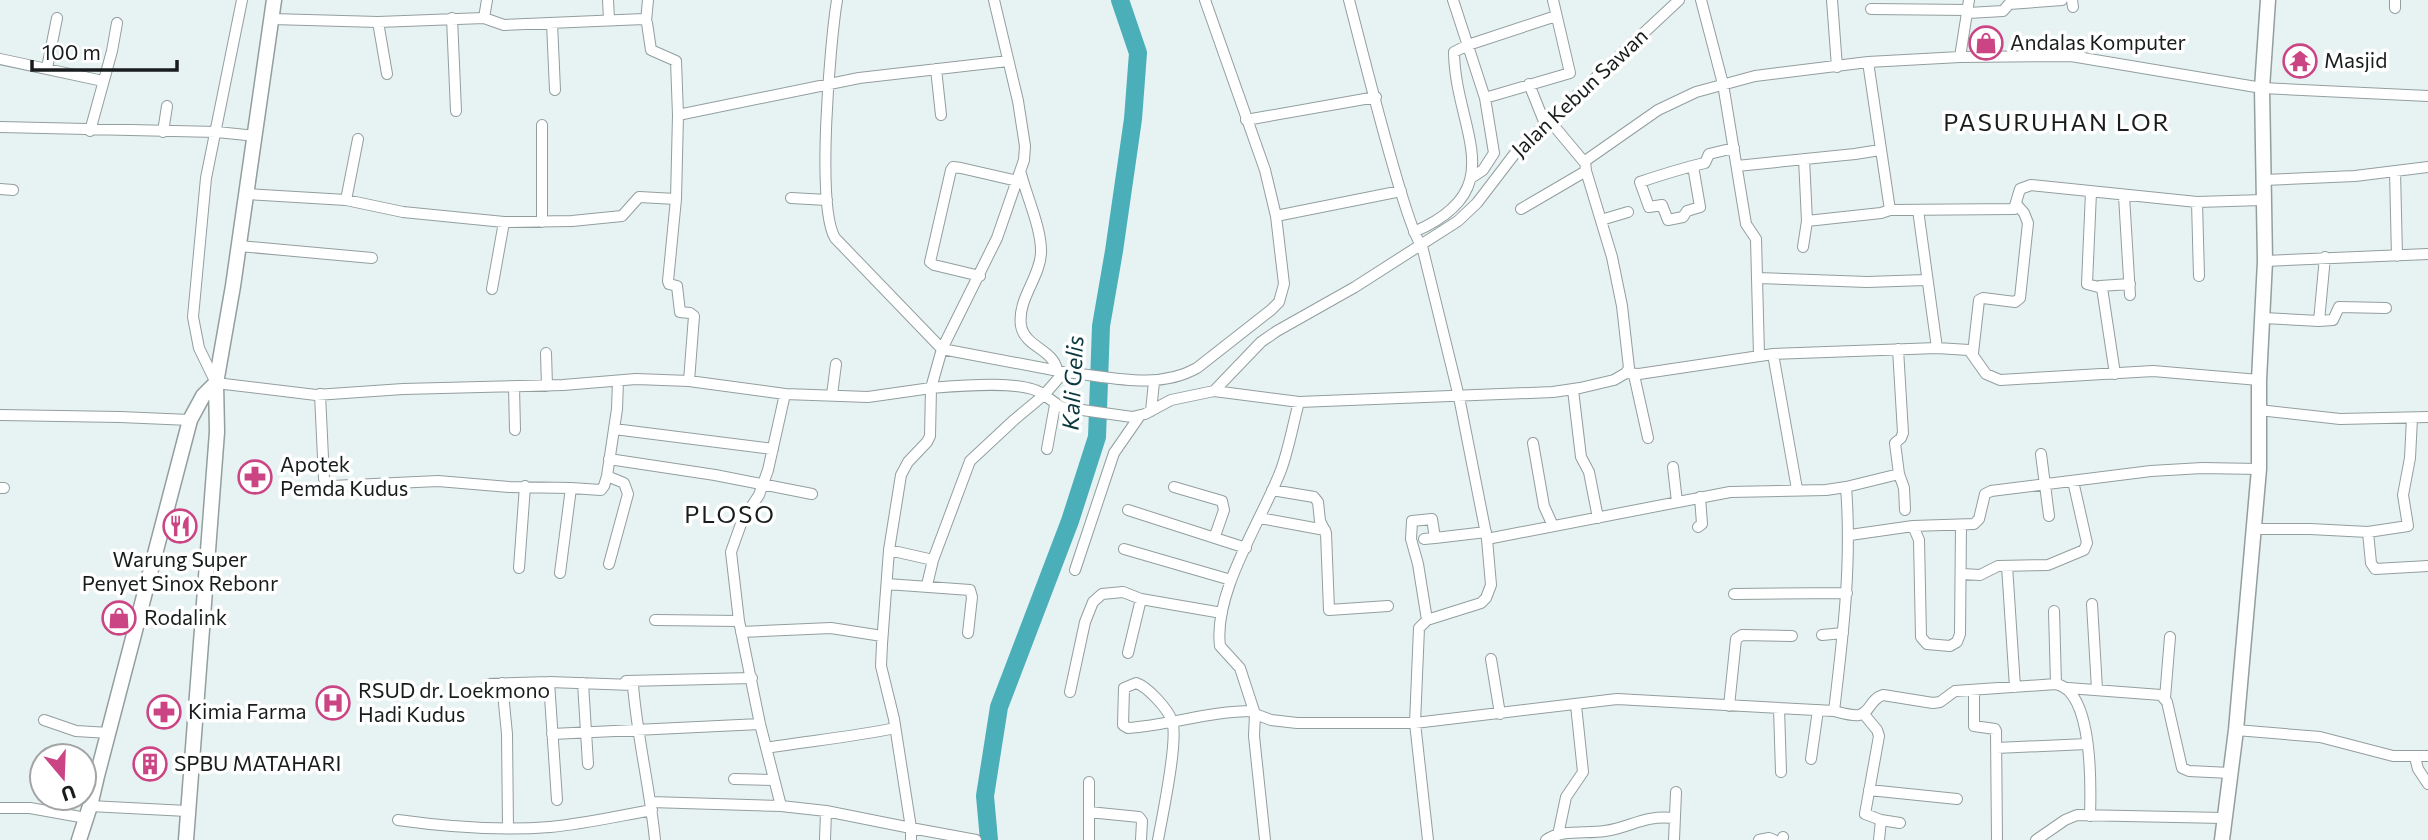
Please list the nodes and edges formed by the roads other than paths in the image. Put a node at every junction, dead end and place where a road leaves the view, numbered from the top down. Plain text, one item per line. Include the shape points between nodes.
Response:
1 (242, 0) edge
2 (274, 0) edge
3 (487, 0) edge
4 (608, 0) edge
5 (648, 0) edge
6 (836, 0) edge
7 (994, 0) edge
8 (1205, 0) edge
9 (1349, 0) edge
10 (1453, 0) edge
11 (1553, 0) edge
12 (1679, 0) edge
13 (1701, 0) edge
14 (1832, 0) edge
15 (2062, 0) edge
16 (2268, 0) edge
17 (1887, 5) edge
18 (1968, 8) edge
19 (1871, 9) dead end
20 (1556, 16) junction
21 (57, 18) dead end
22 (452, 18) junction
23 (484, 18) junction
24 (272, 19) junction
25 (609, 19) junction
26 (646, 21) junction
27 (378, 22) junction
28 (117, 23) dead end
29 (552, 23) junction
30 (1468, 45) junction
31 (1960, 57) junction
32 (0, 59) edge
33 (1008, 61) junction
34 (1867, 62) junction
35 (1837, 67) junction
36 (47, 68) junction
37 (936, 69) junction
38 (387, 74) dead end
39 (103, 81) junction
40 (1529, 84) junction
41 (1723, 84) junction
42 (830, 85) junction
43 (2262, 88) junction
44 (555, 90) dead end
45 (2428, 96) edge
46 (1376, 97) junction
47 (1485, 98) junction
48 (167, 106) dead end
49 (456, 111) dead end
50 (678, 115) junction
51 (941, 115) dead end
52 (1544, 117) junction
53 (1246, 120) junction
54 (542, 125) dead end
55 (0, 127) edge
56 (90, 131) junction
57 (163, 132) junction
58 (217, 132) junction
59 (256, 136) junction
60 (358, 139) dead end
61 (1734, 148) junction
62 (1880, 150) junction
63 (1804, 159) junction
64 (1693, 166) junction
65 (1737, 166) junction
66 (1585, 167) junction
67 (2428, 167) edge
68 (2395, 171) junction
69 (1019, 178) junction
70 (1472, 178) junction
71 (2264, 180) junction
72 (0, 189) edge
73 (13, 190) dead end
74 (1401, 191) junction
75 (2091, 192) junction
76 (247, 194) junction
77 (2124, 196) junction
78 (791, 198) dead end
79 (346, 200) junction
80 (676, 200) junction
81 (2263, 200) junction
82 (822, 201) junction
83 (2197, 202) junction
84 (2017, 205) junction
85 (1521, 209) dead end
86 (1890, 210) junction
87 (1918, 210) junction
88 (1628, 212) dead end
89 (1276, 216) junction
90 (1601, 220) junction
91 (504, 222) junction
92 (542, 222) junction
93 (1807, 222) junction
94 (1417, 239) junction
95 (239, 246) junction
96 (1803, 247) dead end
97 (2428, 254) edge
98 (2397, 256) junction
99 (2325, 257) junction
100 (372, 258) dead end
101 (2265, 261) junction
102 (980, 276) junction
103 (2199, 276) dead end
104 (1757, 278) junction
105 (1926, 280) junction
106 (2130, 284) junction
107 (2100, 286) junction
108 (492, 289) dead end
109 (2130, 295) dead end
110 (2386, 308) dead end
111 (2263, 318) junction
112 (2319, 321) junction
113 (1937, 348) junction
114 (942, 349) junction
115 (1898, 349) junction
116 (546, 353) dead end
117 (1973, 353) junction
118 (1773, 354) junction
119 (1759, 355) junction
120 (836, 364) dead end
121 (1063, 371) junction
122 (1630, 374) junction
123 (2115, 374) junction
124 (2259, 380) junction
125 (618, 381) junction
126 (690, 381) junction
127 (1154, 382) junction
128 (216, 383) junction
129 (547, 386) junction
130 (514, 387) junction
131 (931, 388) junction
132 (1573, 390) junction
133 (1214, 391) junction
134 (320, 394) junction
135 (785, 394) junction
136 (832, 395) junction
137 (1044, 395) junction
138 (1459, 397) junction
139 (1299, 402) junction
140 (1055, 405) junction
141 (2259, 410) junction
142 (1151, 411) junction
143 (0, 415) edge
144 (1135, 417) junction
145 (2428, 417) edge
146 (2412, 418) junction
147 (191, 420) junction
148 (614, 429) junction
149 (515, 430) dead end
150 (1648, 438) dead end
151 (1533, 443) dead end
152 (773, 449) junction
153 (1047, 449) dead end
154 (2041, 454) dead end
155 (609, 459) junction
156 (1673, 467) dead end
157 (2259, 468) junction
158 (1899, 474) junction
159 (607, 475) junction
160 (2073, 481) junction
161 (763, 483) junction
162 (2045, 484) junction
163 (525, 486) junction
164 (1174, 487) dead end
165 (1846, 487) junction
166 (571, 488) junction
167 (1797, 489) junction
168 (1272, 491) junction
169 (812, 494) dead end
170 (1700, 498) junction
171 (1677, 502) junction
172 (1128, 510) dead end
173 (1905, 510) dead end
174 (2049, 516) dead end
175 (1598, 517) junction
176 (1260, 518) junction
177 (1961, 525) junction
178 (1553, 526) junction
179 (1913, 526) junction
180 (1698, 527) dead end
181 (2254, 529) junction
182 (1325, 530) junction
183 (2368, 531) junction
184 (1850, 535) junction
185 (1215, 536) junction
186 (1487, 536) junction
187 (1435, 538) junction
188 (1424, 539) dead end
189 (1246, 548) junction
190 (1124, 549) dead end
191 (889, 550) junction
192 (933, 560) junction
193 (609, 564) dead end
194 (2007, 566) junction
195 (2428, 566) edge
196 (519, 568) dead end
197 (1075, 570) dead end
198 (561, 573) dead end
199 (1962, 574) junction
200 (1231, 580) junction
201 (887, 584) junction
202 (927, 585) junction
203 (1847, 593) junction
204 (1734, 594) dead end
205 (1141, 599) junction
206 (2092, 604) dead end
207 (1388, 606) dead end
208 (2054, 611) dead end
209 (1222, 613) junction
210 (655, 620) dead end
211 (1427, 620) junction
212 (739, 621) junction
213 (741, 632) junction
214 (968, 633) dead end
215 (1843, 633) junction
216 (1822, 635) dead end
217 (882, 636) junction
218 (1792, 636) dead end
219 (2170, 637) dead end
220 (1128, 653) dead end
221 (1491, 659) dead end
222 (752, 678) junction
223 (549, 680) junction
224 (502, 683) junction
225 (583, 683) junction
226 (487, 684) dead end
227 (2056, 684) junction
228 (2015, 687) junction
229 (2068, 688) junction
230 (2097, 689) junction
231 (1975, 690) junction
232 (1070, 692) dead end
233 (2165, 698) junction
234 (1576, 705) junction
235 (1729, 706) junction
236 (1779, 708) junction
237 (1818, 709) junction
238 (1254, 712) junction
239 (1834, 712) junction
240 (1863, 713) junction
241 (1500, 714) junction
242 (44, 720) dead end
243 (1172, 722) junction
244 (1415, 723) junction
245 (760, 724) junction
246 (895, 728) junction
247 (2236, 730) junction
248 (636, 731) junction
249 (109, 733) junction
250 (552, 734) junction
251 (586, 734) junction
252 (2087, 744) junction
253 (766, 748) junction
254 (1996, 748) junction
255 (2428, 756) edge
256 (2415, 757) junction
257 (1811, 759) dead end
258 (588, 764) dead end
259 (1781, 772) dead end
260 (2230, 773) junction
261 (98, 774) edge
262 (734, 779) dead end
263 (774, 780) junction
264 (1089, 782) dead end
265 (2428, 784) edge
266 (1869, 790) junction
267 (1676, 792) dead end
268 (1957, 799) dead end
269 (557, 800) dead end
270 (651, 806) junction
271 (781, 806) junction
272 (0, 808) edge
273 (28, 808) edge
274 (187, 811) junction
275 (826, 811) junction
276 (88, 812) edge
277 (98, 812) edge
278 (1089, 812) junction
279 (2090, 816) junction
280 (1674, 818) junction
281 (2224, 818) junction
282 (398, 820) dead end
283 (1881, 820) junction
284 (1900, 822) dead end
285 (508, 828) junction
286 (911, 828) junction
287 (1558, 835) junction
288 (1610, 835) edge
289 (1780, 839) edge
290 (79, 840) edge
291 (186, 840) edge
292 (654, 840) edge
293 (825, 840) edge
294 (911, 840) edge
295 (976, 840) edge
296 (1089, 840) edge
297 (1141, 840) edge
298 (1158, 840) edge
299 (1265, 840) edge
300 (1428, 840) edge
301 (1546, 840) edge
302 (1674, 840) edge
303 (1759, 840) edge
304 (1880, 840) edge
305 (1997, 840) edge
306 (2036, 840) edge
307 (2222, 840) edge

1 - 58 street
2 - 24 main road
3 - 23 street
4 - 25 street
5 - 26 street
6 - 42 street
7 - 33 street
8 - 53 street
9 - 46 street
10 - 30 street
11 - 20 street
12 - 52 street, Jalan Kebun Sawan via 1582,92
13 - 41 street
14 - 35 street
15 - 18 street via 2009,4 2003,10
16 - 43 main road
17 - 18 street
17 - 19 street
18 - 31 street
20 - 30 street
20 - 40 street via 1570,73
21 - 36 street
22 - 23 street
22 - 27 street
22 - 49 street
23 - 29 street via 504,25
24 - 27 street
24 - 59 main road
25 - 26 street
25 - 29 street
26 - 50 street via 651,50 676,63
27 - 38 street
28 - 39 street
29 - 44 street
30 - 47 street
30 - 70 street via 1454,55
31 - 34 street
31 - 43 street via 2071,56
32 - 36 street
33 - 37 street
33 - 69 street via 1025,146
34 - 35 street
34 - 62 street
35 - 41 street
36 - 39 street
37 - 42 street
37 - 51 street
39 - 56 street
40 - 47 street
40 - 52 street
41 - 61 street
41 - 66 street via 1669,104 1587,159
42 - 50 street
42 - 82 street
43 - 45 street
43 - 71 main road
46 - 53 street
46 - 74 street
47 - 70 street via 1494,153
48 - 57 street
50 - 80 street
52 - 66 street
52 - 94 street, Jalan Kebun Sawan via 1469,212
53 - 89 street
54 - 92 street
55 - 56 street
56 - 57 street
57 - 58 street
58 - 59 street
58 - 128 street via 206,178 193,317 199,348
59 - 76 main road
60 - 79 street
61 - 64 street via 1709,154 1707,162
61 - 65 street
62 - 63 street
62 - 86 street
63 - 65 street
63 - 93 street
64 - 64 street via 1640,183 1646,204 1662,205 1668,220 1700,208
65 - 104 street via 1746,224 1756,239
66 - 85 street
66 - 90 street
67 - 68 street
68 - 71 street
68 - 98 street
69 - 102 street
69 - 102 street via 951,170 930,262
69 - 121 street via 1041,255 1023,303 1021,327 1026,338
70 - 94 street via 1468,192 1452,210
71 - 81 main road
72 - 73 street
74 - 89 street
74 - 94 street
75 - 77 street
75 - 84 street via 2027,186 2018,192
75 - 107 street via 2087,282 2088,286
76 - 79 street
76 - 95 main road
77 - 83 street
77 - 106 street
78 - 82 street
79 - 91 street via 403,212
80 - 92 street via 639,197 622,216
80 - 126 street via 668,281 677,286 680,312 694,316
81 - 83 street
81 - 101 main road
82 - 114 street via 835,238
83 - 103 street
84 - 87 street via 2011,209
84 - 117 street via 2028,223 2020,298 2015,302 1979,300
86 - 87 street
86 - 93 street
87 - 105 street
88 - 90 street
89 - 127 street via 1284,284 1279,302 1197,368
90 - 122 street via 1622,306
91 - 92 street
91 - 108 street
93 - 96 street
94 - 133 street via 1355,287 1261,342
94 - 138 street
95 - 100 street
95 - 128 main road
97 - 98 street
98 - 99 street
99 - 101 street
99 - 112 street
101 - 111 main road
102 - 114 street
104 - 105 street
104 - 119 street
105 - 113 street
106 - 107 street
106 - 109 street
107 - 123 street
110 - 112 street via 2337,308 2333,320
111 - 112 street
111 - 124 main road
113 - 115 street
113 - 117 street
114 - 121 street
114 - 131 street
115 - 118 street
115 - 158 street via 1903,433 1895,445
116 - 129 street
117 - 123 street via 1986,374 2000,380
118 - 119 street
118 - 167 street
119 - 122 street
120 - 136 street
121 - 127 street
121 - 137 street
122 - 132 street
122 - 150 street
123 - 124 street via 2174,372
124 - 141 main road
125 - 126 street
125 - 129 street
125 - 148 street
126 - 135 street
127 - 142 street
128 - 134 street
128 - 147 main road
128 - 274 main road via 217,432
129 - 130 street
130 - 134 street
130 - 149 street
131 - 136 street via 868,397
131 - 137 street via 1008,386
131 - 191 street via 930,436 901,475
132 - 138 street
132 - 175 street via 1581,457 1589,472
133 - 139 street
133 - 142 street via 1171,400
134 - 163 street via 324,479 328,484 438,481
135 - 136 street
135 - 152 street
137 - 140 street
137 - 192 street via 970,461
138 - 139 street
138 - 186 street
139 - 168 street
140 - 144 street
140 - 153 street
141 - 146 street via 2340,419
141 - 157 main road
142 - 144 street
143 - 147 street
144 - 197 street via 1114,453
145 - 146 street
146 - 183 street via 2403,495 2408,526
147 - 249 main road
148 - 152 street
148 - 155 street
151 - 178 street via 1544,506
152 - 161 street
154 - 162 street
155 - 159 street
155 - 161 street
156 - 171 street
157 - 160 street via 2178,468
157 - 181 main road
158 - 165 street
158 - 173 street
159 - 166 street via 601,490
159 - 193 street via 624,483 628,494
160 - 162 street
160 - 194 street via 2087,543 2084,550 2048,565
161 - 169 street
161 - 212 street via 731,552
162 - 174 street
162 - 177 street via 1987,492 1978,522
163 - 166 street
163 - 196 street
164 - 185 street via 1222,501 1224,510
165 - 167 street
165 - 184 street
166 - 198 street
167 - 170 street
168 - 176 street
168 - 182 street via 1314,497
170 - 171 street
170 - 180 street via 1703,522
171 - 175 street
172 - 185 street
175 - 178 street
176 - 182 street
176 - 189 street
177 - 179 street
177 - 199 street
178 - 186 street
179 - 184 street
179 - 199 street via 1919,540 1919,620 1924,643 1950,646 1959,639
181 - 183 street
181 - 247 main road
182 - 207 street via 1329,610
183 - 195 street via 2375,569
184 - 203 street
185 - 189 street
186 - 187 street
186 - 211 street via 1491,585 1486,598
187 - 188 street
187 - 211 street via 1432,514 1412,521 1411,540
189 - 200 street
190 - 200 street
191 - 192 street
191 - 201 street
192 - 202 street
194 - 199 street via 1994,566 1980,575
194 - 228 street
200 - 209 street
201 - 202 street
201 - 217 street
202 - 214 street via 971,591
203 - 204 street
203 - 215 street
205 - 209 street
205 - 220 street
205 - 232 street via 1110,592 1093,602
206 - 230 street
208 - 227 street
209 - 238 street via 1220,646 1240,668
210 - 212 street
211 - 244 street via 1419,628
212 - 213 street
213 - 217 street via 831,628
213 - 222 street
215 - 216 street
215 - 239 street
217 - 246 street via 881,666
218 - 235 street via 1742,635 1736,639
219 - 233 street
221 - 241 street
222 - 223 street
222 - 245 street
223 - 224 street
223 - 225 street
223 - 250 street
224 - 226 street
224 - 285 street
225 - 248 street via 633,685
225 - 251 street
227 - 228 street
227 - 229 street
228 - 231 street
229 - 230 street
229 - 252 street via 2076,700
230 - 233 street via 2156,693
231 - 240 street via 1952,692 1937,703 1883,695
231 - 254 street via 1974,726 1995,729
233 - 260 street via 2182,768
234 - 235 street via 1617,699
234 - 241 street
234 - 287 street via 1583,772 1566,797
235 - 236 street
236 - 237 street
236 - 259 street
237 - 239 street
237 - 257 street
238 - 243 street via 1207,714
238 - 244 street via 1271,720 1297,723
238 - 299 street
239 - 240 street
240 - 266 street via 1879,736
241 - 244 street
242 - 249 street via 76,732
243 - 243 street via 1146,687 1136,683 1124,688 1125,727
243 - 298 street via 1174,743
244 - 300 street
245 - 248 street
245 - 253 street
246 - 253 street
246 - 286 street
247 - 256 street via 2305,735 2386,755
247 - 260 main road
248 - 251 street
248 - 270 street
249 - 261 main road
250 - 251 street
250 - 269 street
251 - 258 street
252 - 254 street
252 - 279 street via 2092,778
253 - 263 street
254 - 305 street
255 - 256 street
256 - 265 street
260 - 281 main road
262 - 263 street
263 - 271 street
264 - 278 street
266 - 268 street
266 - 283 street via 1865,814
267 - 280 street
270 - 271 street
270 - 285 street via 553,827
270 - 292 street
271 - 275 street
272 - 273 street
274 - 277 street
274 - 291 main road
275 - 286 street
275 - 293 street
276 - 290 main road
278 - 296 street
278 - 297 street via 1139,817
279 - 281 street
279 - 306 street via 2070,817
280 - 288 street via 1644,818
280 - 302 street
281 - 307 main road
282 - 285 street
283 - 284 street
283 - 304 street
286 - 294 street
286 - 295 street
287 - 288 street
287 - 301 street
289 - 303 street

